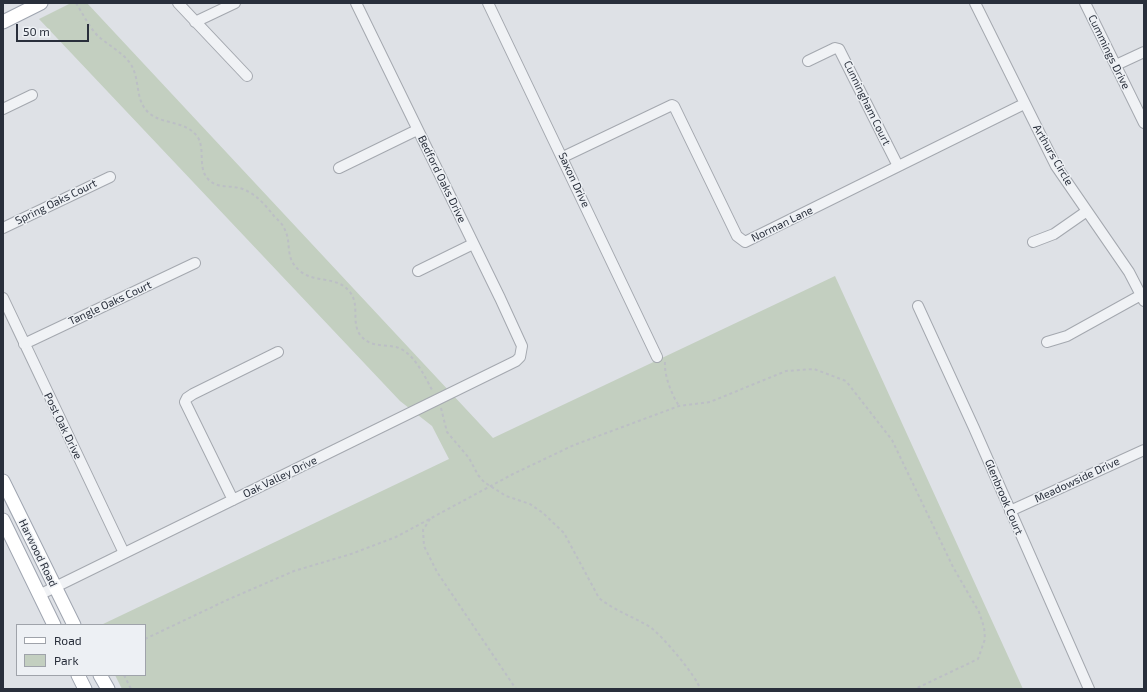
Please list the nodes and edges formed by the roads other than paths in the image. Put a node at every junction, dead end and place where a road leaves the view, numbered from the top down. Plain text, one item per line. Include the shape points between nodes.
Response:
1 (41, 3) edge
2 (178, 3) edge
3 (235, 3) edge
4 (356, 3) edge
5 (488, 3) edge
6 (975, 3) edge
7 (1086, 3) edge
8 (3, 22) edge
9 (195, 22) junction
10 (1144, 52) edge
11 (808, 61) dead end
12 (1116, 65) junction
13 (248, 76) dead end
14 (32, 96) dead end
15 (1024, 104) junction
16 (3, 109) edge
17 (1144, 123) edge
18 (417, 130) junction
19 (563, 157) junction
20 (898, 166) junction
21 (338, 168) dead end
22 (110, 177) dead end
23 (1087, 211) junction
24 (3, 228) edge
25 (1033, 242) dead end
26 (473, 244) junction
27 (195, 263) dead end
28 (418, 271) dead end
29 (3, 298) edge
30 (1143, 298) edge
31 (918, 306) dead end
32 (1047, 342) dead end
33 (24, 344) junction
34 (278, 352) dead end
35 (520, 357) joint
36 (658, 357) road end
37 (1144, 450) edge
38 (3, 481) edge
39 (233, 500) junction
40 (17, 510) junction
41 (1010, 511) junction
42 (3, 519) edge
43 (124, 553) junction
44 (55, 587) junction
45 (39, 595) junction
46 (54, 624) edge
47 (74, 624) edge
48 (78, 676) edge
49 (101, 676) edge
50 (85, 689) edge
51 (108, 689) edge
52 (1089, 689) edge

1 - 8 main road
2 - 9 street
3 - 9 street
4 - 18 street, Bedford Oaks Drive
5 - 19 street, Saxon Drive
6 - 15 street, Arthurs Circle
7 - 12 street, Cummings Drive
9 - 13 street
10 - 12 street
11 - 20 street, Cunningham Court via 835,48 839,49
12 - 17 street, Cummings Drive
14 - 16 street
15 - 20 street, Norman Lane
15 - 23 street, Arthurs Circle via 1056,166
18 - 21 street
18 - 26 street, Bedford Oaks Drive
19 - 20 street, Norman Lane via 672,105 737,236 746,242
19 - 36 street, Saxon Drive
22 - 24 street, Spring Oaks Court
23 - 25 street via 1054,234
23 - 30 street, Arthurs Circle via 1125,266
26 - 28 street
26 - 35 street, Bedford Oaks Drive via 522,346
27 - 33 street, Tangle Oaks Court
29 - 33 street, Post Oak Drive
30 - 32 street via 1067,336
31 - 41 street, Glenbrook Court
33 - 43 street, Post Oak Drive
34 - 39 street via 192,394 186,402
35 - 39 street, Oak Valley Drive
37 - 41 street, Meadowside Drive
38 - 40 main road, Harwood Road
39 - 43 street, Oak Valley Drive
40 - 42 street
40 - 44 main road, Harwood Road
41 - 52 street, Glenbrook Court
42 - 45 main road, Harwood Road
43 - 44 street, Oak Valley Drive
44 - 45 street, Oak Valley Drive
44 - 47 main road, Harwood Road
45 - 46 main road, Harwood Road
48 - 50 main road
49 - 51 main road

